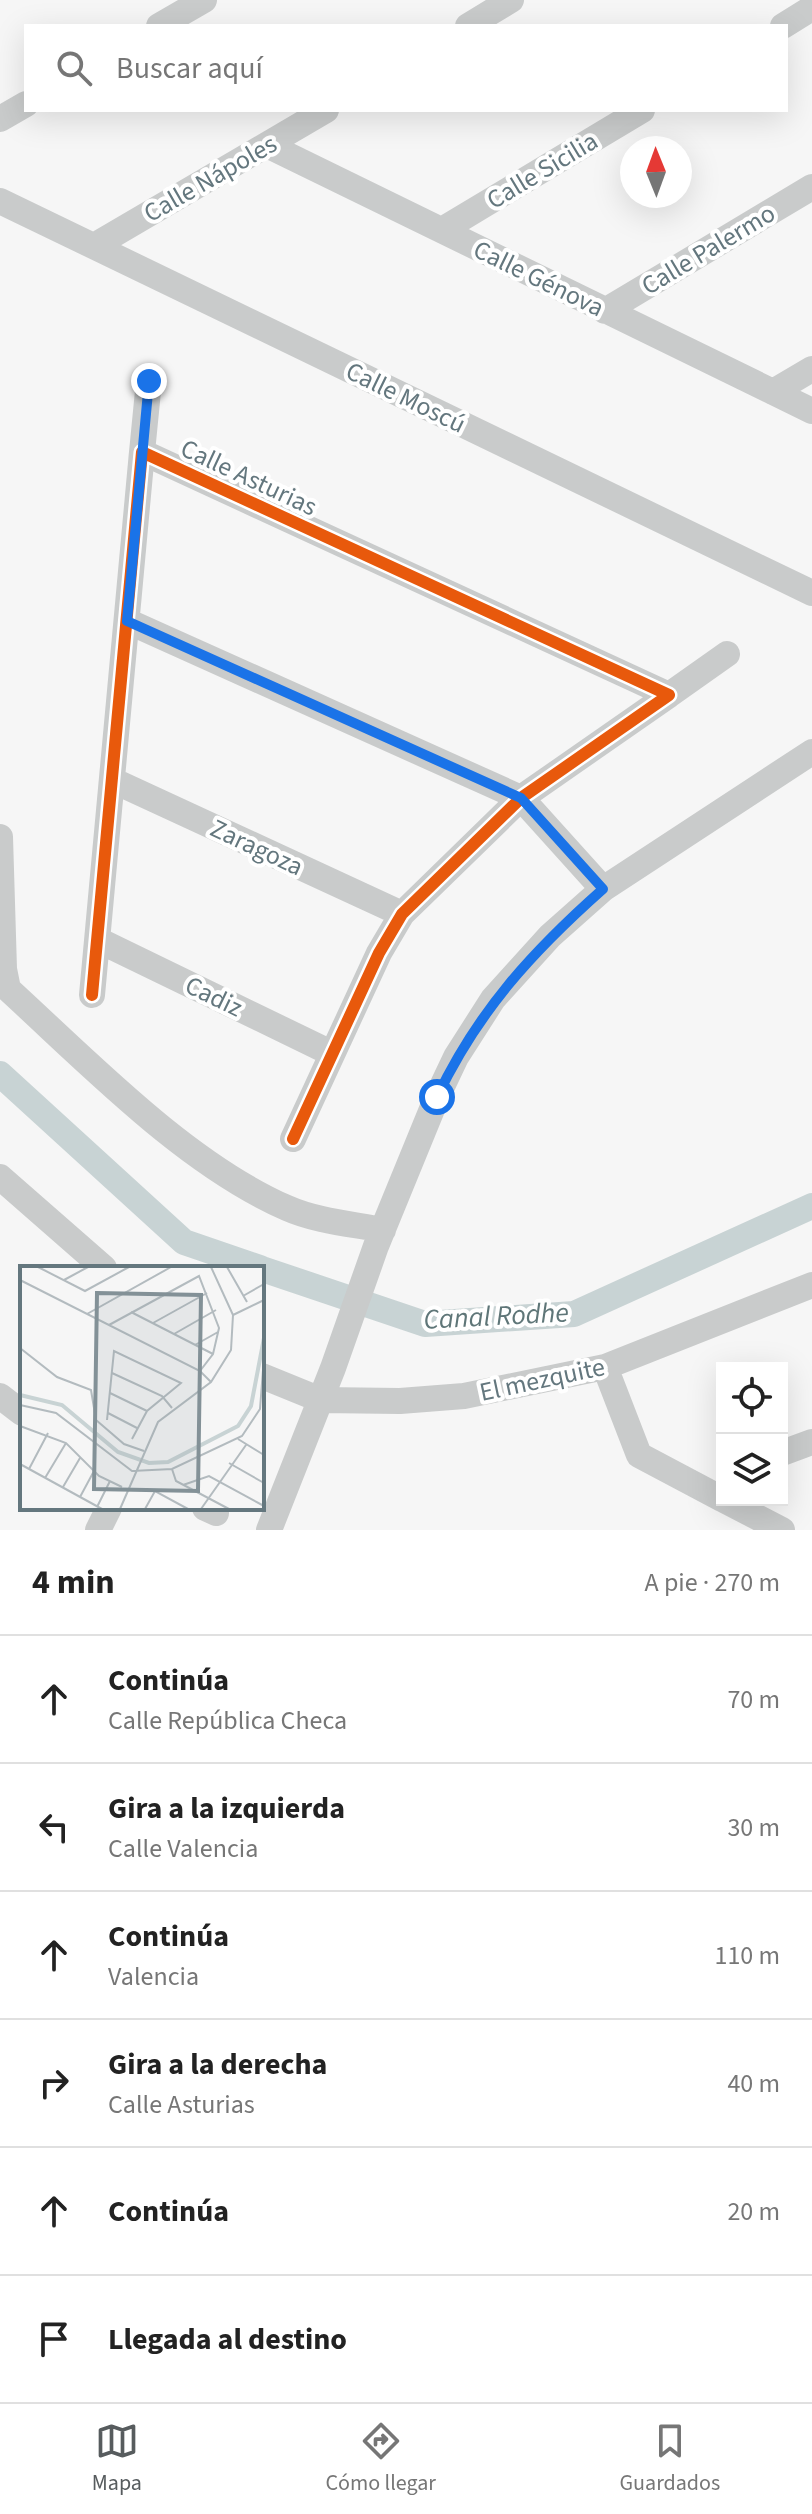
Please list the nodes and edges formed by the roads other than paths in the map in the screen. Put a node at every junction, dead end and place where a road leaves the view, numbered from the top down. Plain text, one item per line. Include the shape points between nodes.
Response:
1 (204, 0) edge
2 (511, 0) edge
3 (812, 8) edge
4 (162, 24) edge
5 (471, 24) edge
6 (786, 24) edge
7 (24, 105) edge
8 (323, 112) edge
9 (639, 112) edge
10 (0, 119) edge
11 (267, 145) junction
12 (812, 187) edge
13 (0, 201) edge
14 (442, 230) junction
15 (94, 246) junction
16 (605, 311) junction
17 (812, 369) edge
18 (149, 381) dead end
19 (773, 392) junction
20 (812, 411) edge
21 (142, 452) junction
22 (812, 593) edge
23 (127, 621) junction
24 (727, 654) dead end
25 (669, 695) junction
26 (812, 752) edge
27 (112, 780) junction
28 (521, 798) junction
29 (0, 837) edge
30 (603, 889) junction
31 (402, 914) junction
32 (98, 940) junction
33 (92, 995) dead end
34 (331, 1053) junction
35 (293, 1139) dead end
36 (0, 1177) edge
37 (380, 1238) junction
38 (102, 1266) edge
39 (812, 1285) edge
40 (605, 1367) junction
41 (264, 1377) edge
42 (0, 1396) edge
43 (321, 1400) junction
44 (20, 1411) edge
45 (812, 1442) edge
46 (788, 1451) edge
47 (716, 1478) edge
48 (696, 1485) junction
49 (716, 1495) edge
50 (736, 1506) edge
51 (108, 1510) edge
52 (98, 1530) edge
53 (269, 1530) edge
54 (782, 1530) edge

1 - 4 street
2 - 5 street
3 - 6 street
7 - 10 street
8 - 11 street, Calle Nápoles
9 - 14 street, Calle Sicilia
11 - 14 street, Calle Génova
11 - 15 street, Calle Nápoles
12 - 16 street, Calle Palermo
13 - 15 street, Calle Moscú
14 - 16 street, Calle Génova
15 - 22 street, Calle Moscú
16 - 19 street, Calle Génova
17 - 19 street
18 - 21 street
19 - 20 street, Calle Génova
21 - 23 street, Calle Asturias
21 - 25 street, Calle Asturias
23 - 27 street, Calle Asturias
23 - 28 street
24 - 25 street
25 - 28 street
26 - 30 street
27 - 31 street, Zaragoza
27 - 32 street, Calle Asturias
28 - 30 street
28 - 31 street
29 - 37 street via 8,989 227,1177 290,1210
30 - 37 street via 550,936 463,1046
31 - 34 street
32 - 33 street, Calle Asturias
32 - 34 street, Cadiz
34 - 35 street
36 - 38 street
37 - 43 street
39 - 40 street, El mezquite
40 - 43 street, El mezquite via 464,1396
40 - 48 street via 639,1455
41 - 43 street, El mezquite
42 - 44 street
43 - 53 street
45 - 46 street
47 - 48 street
48 - 49 street
50 - 54 street
51 - 52 street

